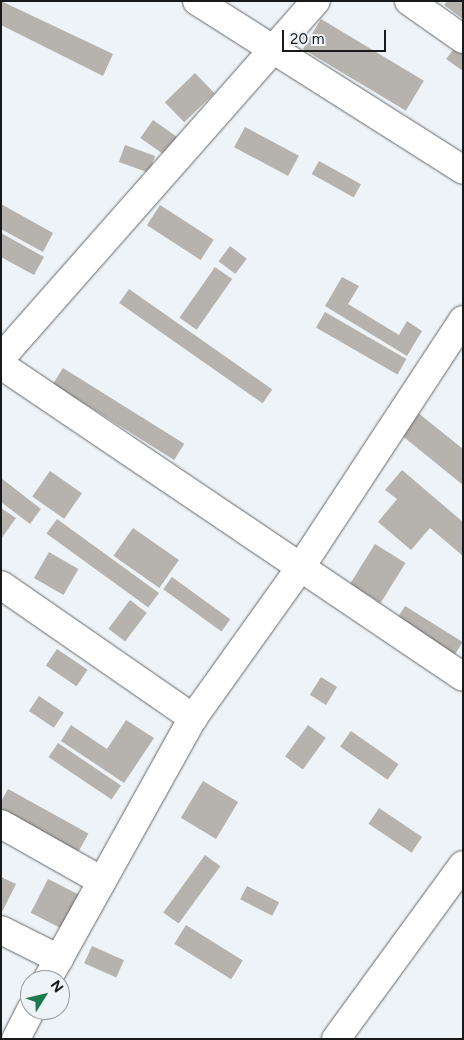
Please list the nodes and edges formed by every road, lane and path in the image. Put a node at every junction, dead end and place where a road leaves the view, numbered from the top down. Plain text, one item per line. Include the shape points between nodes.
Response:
1 (197, 1) edge
2 (316, 1) edge
3 (409, 1) edge
4 (463, 39) edge
5 (277, 48) junction
6 (463, 170) edge
7 (463, 320) edge
8 (1, 358) edge
9 (1, 365) edge
10 (302, 565) junction
11 (1, 584) edge
12 (460, 670) edge
13 (193, 718) junction
14 (1, 824) edge
15 (463, 865) edge
16 (102, 881) junction
17 (1, 930) edge
18 (53, 970) edge
19 (26, 1020) edge
20 (16, 1039) edge
21 (336, 1039) edge

1 - 5 street
2 - 5 street
3 - 4 street
5 - 6 street
5 - 8 street
7 - 10 street
9 - 10 street
10 - 12 street
10 - 13 street
11 - 13 street
13 - 16 street
14 - 16 street
15 - 21 street
16 - 18 street
17 - 18 street
19 - 20 street

